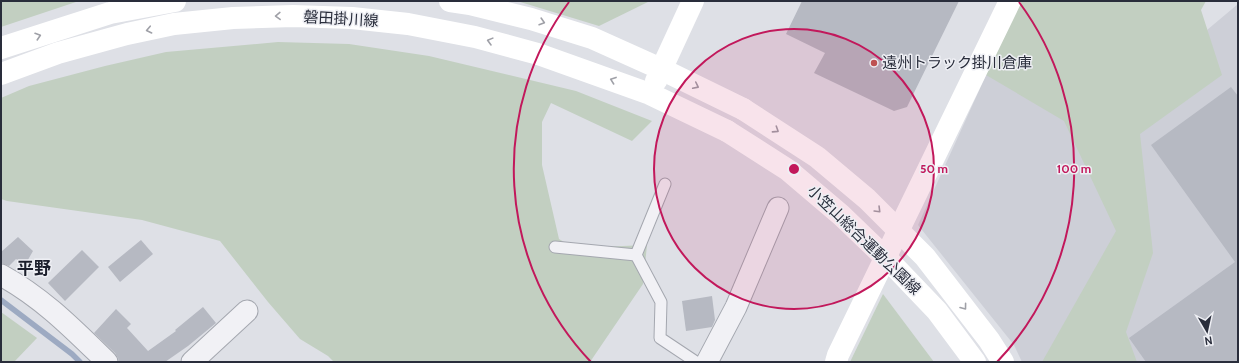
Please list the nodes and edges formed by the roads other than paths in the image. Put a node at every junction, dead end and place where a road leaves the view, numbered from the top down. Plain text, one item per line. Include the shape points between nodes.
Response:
1 (175, 1) edge
2 (450, 1) edge
3 (693, 1) edge
4 (1010, 1) edge
5 (1, 48) edge
6 (661, 69) junction
7 (1, 74) edge
8 (650, 94) junction
9 (666, 184) dead end
10 (778, 208) dead end
11 (555, 247) dead end
12 (636, 255) junction
13 (1, 275) edge
14 (247, 311) dead end
15 (107, 362) edge
16 (192, 362) edge
17 (696, 362) edge
18 (707, 362) edge
19 (836, 362) edge
20 (975, 362) edge
21 (1003, 362) edge

5 -> 1 main road via 110,13
2 -> 6 main road via 530,19 592,38
3 - 6 main road
4 - 19 main road
6 - 8 main road
6 -> 21 main road, 小笠山総合運動公園線, bridge via 743,109 817,157 867,199 925,257
8 -> 7 main road, 磐田掛川線 via 538,54 475,37 408,24 352,18 293,16 233,18 174,24 58,53
8 - 20 main road, 小笠山総合運動公園線, bridge via 727,131 788,170 841,215 893,265 937,311
9 - 12 lane
10 - 18 street via 736,307
11 - 12 lane
12 - 17 lane via 661,302 660,338
13 - 15 street via 54,311
14 - 16 street

